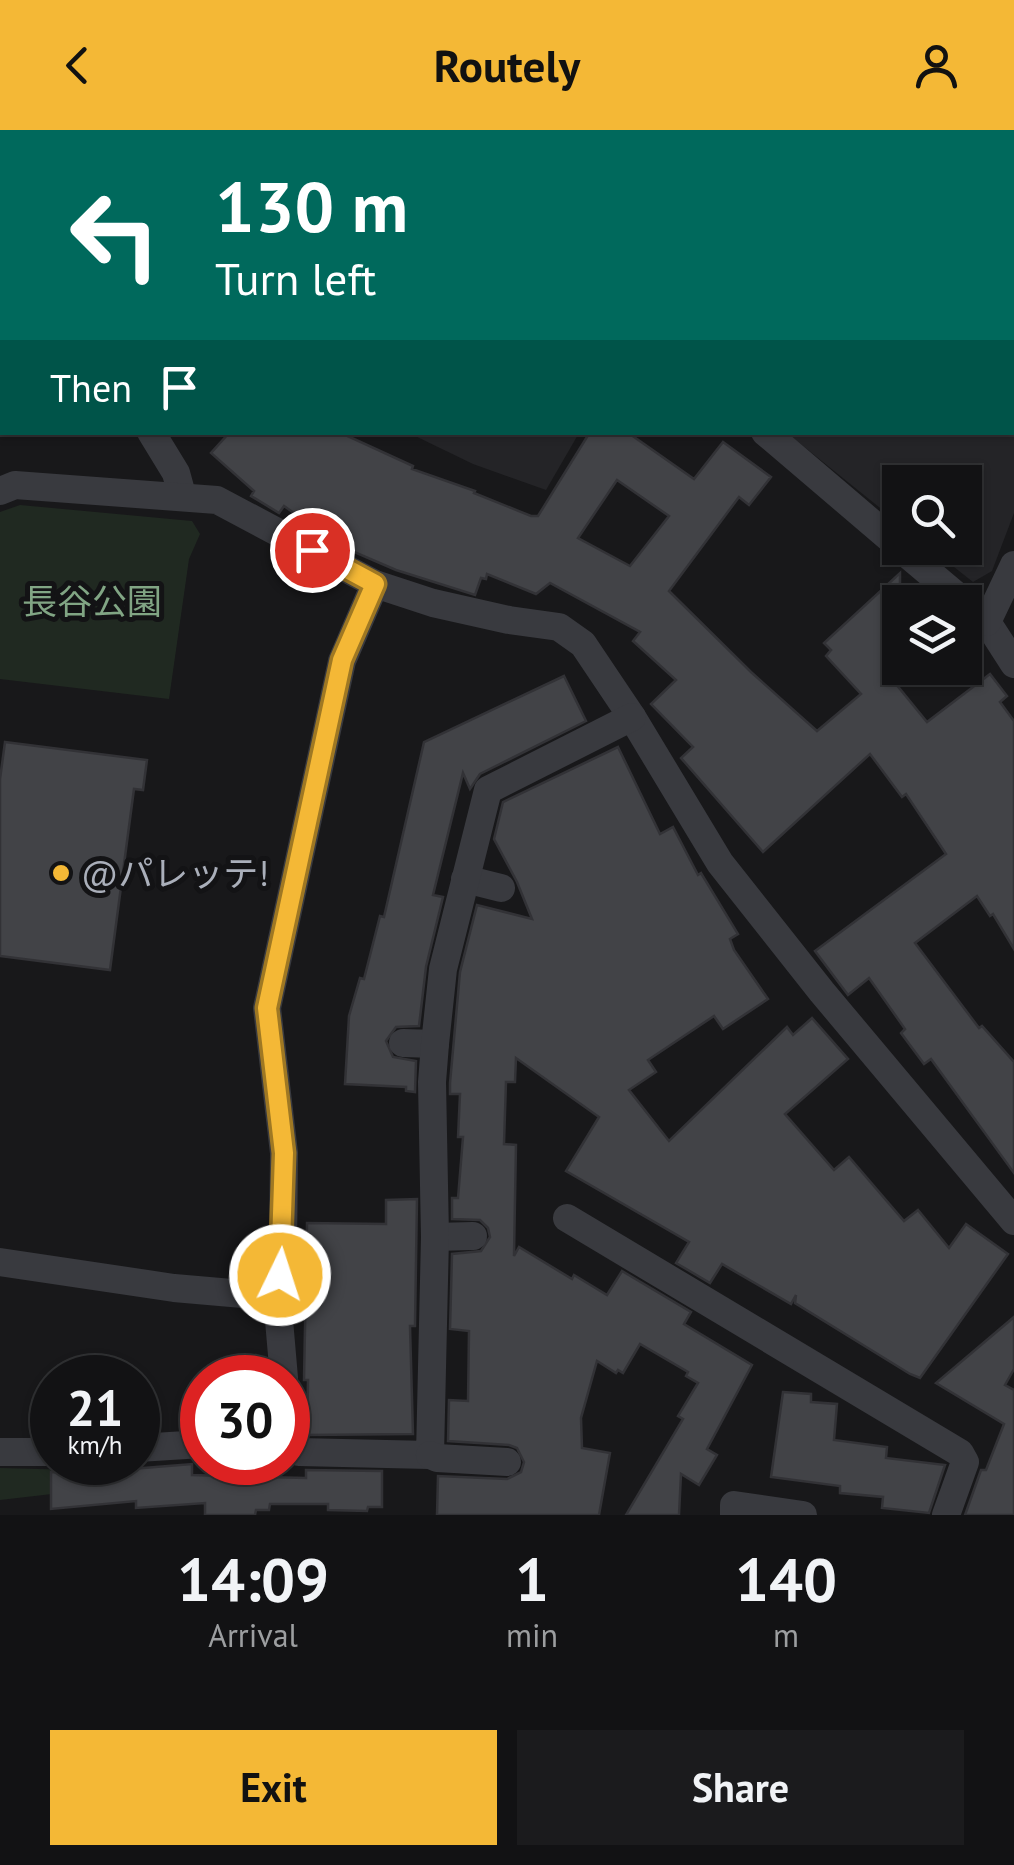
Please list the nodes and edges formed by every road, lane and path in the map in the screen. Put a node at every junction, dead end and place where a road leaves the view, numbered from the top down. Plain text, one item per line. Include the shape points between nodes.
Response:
1 (769, 435) edge
2 (164, 441) edge
3 (0, 490) edge
4 (182, 495) junction
5 (882, 532) edge
6 (1014, 564) edge
7 (921, 565) edge
8 (375, 584) junction
9 (944, 585) edge
10 (982, 618) edge
11 (987, 622) junction
12 (1014, 664) edge
13 (632, 717) junction
14 (465, 878) junction
15 (501, 888) dead end
16 (404, 1044) dead end
17 (435, 1044) junction
18 (566, 1218) dead end
19 (1014, 1222) edge
20 (472, 1236) dead end
21 (435, 1237) junction
22 (0, 1262) edge
23 (277, 1297) junction
24 (282, 1355) edge
25 (0, 1452) edge
26 (30, 1452) edge
27 (310, 1452) edge
28 (430, 1454) junction
29 (507, 1462) dead end
30 (734, 1515) edge
31 (802, 1515) edge
32 (946, 1515) edge

1 - 5 street
2 - 4 street
3 - 4 street via 16,484
4 - 8 street via 218,500
6 - 11 street
7 - 9 street
8 - 13 street via 432,603 560,627 583,644
8 - 23 street via 342,660 267,1008 284,1153
10 - 11 street
11 - 12 street
13 - 14 street via 488,790
13 - 19 street via 720,863
14 - 15 street
14 - 17 street via 443,969
16 - 17 street
17 - 21 street
18 - 32 street via 589,1245 960,1453 965,1462
20 - 21 street
21 - 28 street
22 - 23 street
23 - 24 street
25 - 26 street
27 - 28 street
28 - 29 street
30 - 31 street via 734,1505

